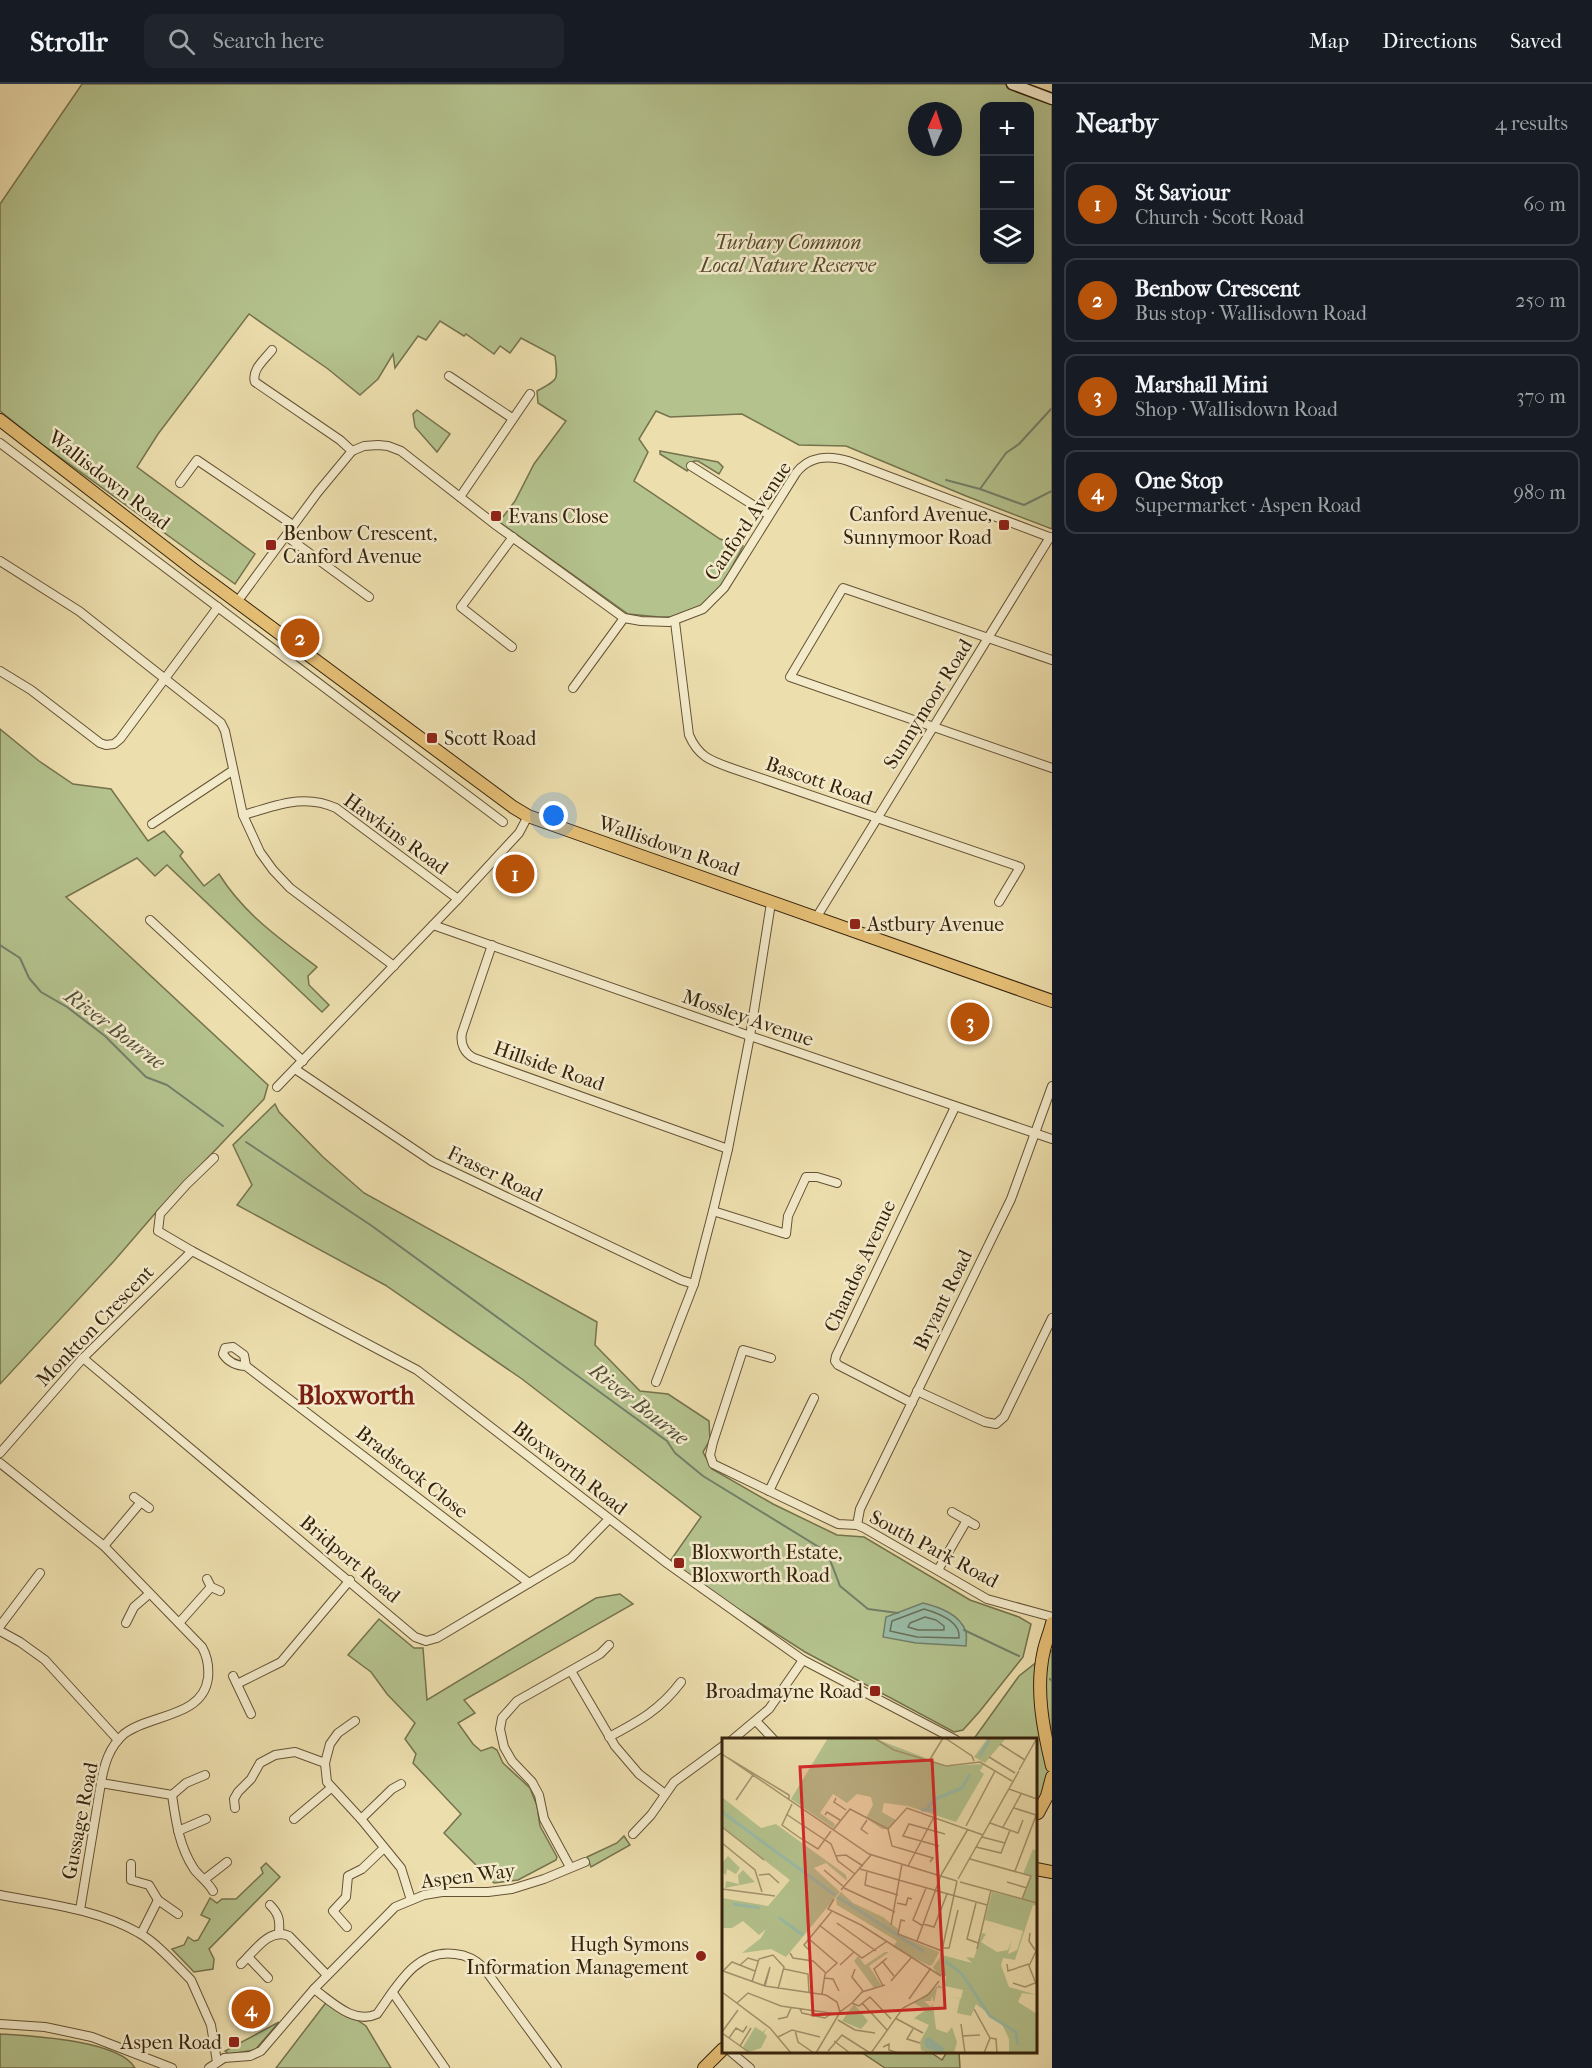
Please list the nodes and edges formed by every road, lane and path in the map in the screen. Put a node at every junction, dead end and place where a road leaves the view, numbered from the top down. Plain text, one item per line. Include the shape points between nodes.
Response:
1 (1012, 84) edge
2 (1034, 88) edge
3 (1052, 99) edge
4 (272, 350) dead end
5 (449, 376) dead end
6 (530, 394) dead end
7 (512, 418) junction
8 (0, 420) edge
9 (0, 443) edge
10 (352, 451) junction
11 (691, 466) dead end
12 (180, 483) dead end
13 (460, 497) junction
14 (769, 515) junction
15 (293, 525) junction
16 (286, 536) junction
17 (513, 537) junction
18 (1051, 538) edge
19 (0, 561) edge
20 (194, 570) junction
21 (184, 582) junction
22 (369, 597) dead end
23 (237, 602) junction
24 (218, 607) junction
25 (624, 618) junction
26 (675, 621) junction
27 (988, 639) junction
28 (512, 647) dead end
29 (1052, 660) edge
30 (0, 671) edge
31 (165, 679) junction
32 (573, 688) dead end
33 (932, 727) junction
34 (1052, 768) edge
35 (232, 771) junction
36 (243, 815) junction
37 (528, 816) junction
38 (877, 819) junction
39 (503, 822) dead end
40 (152, 824) dead end
41 (458, 899) junction
42 (999, 902) dead end
43 (771, 903) junction
44 (816, 918) junction
45 (150, 920) dead end
46 (433, 925) junction
47 (492, 945) junction
48 (394, 966) junction
49 (1052, 1002) edge
50 (750, 1036) junction
51 (303, 1061) junction
52 (295, 1069) junction
53 (1052, 1086) edge
54 (277, 1088) dead end
55 (955, 1107) junction
56 (1036, 1134) junction
57 (1052, 1139) edge
58 (728, 1149) junction
59 (214, 1158) dead end
60 (837, 1183) dead end
61 (713, 1211) junction
62 (192, 1251) junction
63 (694, 1284) junction
64 (1052, 1318) edge
65 (83, 1358) junction
66 (771, 1358) dead end
67 (246, 1365) dead end
68 (656, 1382) dead end
69 (917, 1391) junction
70 (814, 1398) dead end
71 (912, 1403) junction
72 (0, 1453) edge
73 (0, 1463) edge
74 (769, 1491) junction
75 (149, 1508) dead end
76 (952, 1512) dead end
77 (609, 1519) junction
78 (967, 1520) junction
79 (857, 1525) junction
80 (975, 1525) dead end
81 (104, 1546) junction
82 (938, 1570) junction
83 (40, 1573) dead end
84 (207, 1579) dead end
85 (350, 1580) junction
86 (529, 1583) junction
87 (212, 1587) junction
88 (220, 1591) dead end
89 (149, 1594) junction
90 (1052, 1617) edge
91 (126, 1623) dead end
92 (179, 1623) junction
93 (1052, 1623) edge
94 (0, 1626) edge
95 (0, 1631) edge
96 (609, 1645) dead end
97 (803, 1660) junction
98 (571, 1671) junction
99 (233, 1676) dead end
100 (681, 1682) dead end
101 (237, 1684) junction
102 (251, 1714) dead end
103 (355, 1721) dead end
104 (756, 1721) junction
105 (609, 1737) junction
106 (735, 1738) edge
107 (772, 1738) edge
108 (952, 1738) edge
109 (118, 1740) junction
110 (722, 1747) edge
111 (325, 1763) junction
112 (1052, 1766) edge
113 (205, 1775) dead end
114 (1052, 1777) edge
115 (101, 1783) junction
116 (402, 1784) dead end
117 (331, 1788) junction
118 (665, 1794) junction
119 (172, 1795) junction
120 (235, 1808) dead end
121 (1052, 1811) edge
122 (1037, 1813) edge
123 (206, 1819) dead end
124 (294, 1819) dead end
125 (361, 1819) junction
126 (178, 1831) junction
127 (633, 1834) dead end
128 (384, 1848) junction
129 (227, 1862) dead end
130 (585, 1862) dead end
131 (131, 1864) dead end
132 (570, 1867) junction
133 (1037, 1870) edge
134 (1052, 1872) edge
135 (205, 1879) junction
136 (213, 1891) dead end
137 (0, 1895) edge
138 (158, 1900) junction
139 (411, 1900) junction
140 (270, 1905) dead end
141 (80, 1910) junction
142 (178, 1914) dead end
143 (347, 1928) dead end
144 (279, 1933) junction
145 (141, 1934) junction
146 (248, 1957) junction
147 (241, 1965) dead end
148 (327, 1975) junction
149 (268, 1978) dead end
150 (314, 1989) junction
151 (393, 1993) junction
152 (0, 2024) edge
153 (722, 2050) edge
154 (732, 2053) edge
155 (217, 2062) junction
156 (149, 2064) edge
157 (172, 2068) edge
158 (209, 2068) edge
159 (445, 2068) edge
160 (557, 2068) edge
161 (704, 2068) edge
162 (750, 2068) edge

1 - 2 street
2 - 3 street
4 - 10 street via 254,373 255,382
5 - 7 street
6 - 7 street
7 - 13 street
8 - 20 main road, Wallisdown Road
9 - 21 street, Wallisdown Road
10 - 13 street via 370,445 394,448
10 - 15 street
11 - 14 street
12 - 15 street via 197,460
13 - 17 street
14 - 18 street, Canford Avenue via 802,466 815,459 832,458
14 - 26 street, Canford Avenue via 716,598 703,609
15 - 16 street
16 - 22 street
16 - 23 street
17 - 25 street
17 - 28 street via 461,607
18 - 27 street, Sunnymoor Road
19 - 31 street via 80,611
20 - 21 street
20 - 23 main road, Wallisdown Road
21 - 24 street, Wallisdown Road
23 - 37 main road, Wallisdown Road
24 - 31 street
24 - 39 street, Wallisdown Road
25 - 26 street, Canford Avenue
25 - 32 street
26 - 38 street, Bascott Road via 689,735 701,754
27 - 29 street
27 - 33 street, Sunnymoor Road
27 - 33 street via 843,588 790,677
30 - 31 street via 106,745 120,738
31 - 35 street via 221,723
33 - 34 street
33 - 38 street, Sunnymoor Road
35 - 36 street
35 - 40 street
36 - 41 street, Hawkins Road via 297,800 327,804
36 - 48 street via 260,852 290,888
37 - 41 street via 519,833
37 - 43 main road, Wallisdown Road
38 - 42 street, Bascott Road via 1020,867
38 - 44 street, Sunnymoor Road
41 - 46 street
43 - 44 main road, Wallisdown Road
43 - 50 street
44 - 49 main road, Wallisdown Road
45 - 51 street
46 - 47 street, Mossley Avenue
46 - 48 street
47 - 50 street, Mossley Avenue
47 - 58 street, Hillside Road via 462,1032 467,1053
48 - 51 street
50 - 55 street, Mossley Avenue
50 - 58 street
51 - 52 street
52 - 54 street
52 - 63 street, Fraser Road via 433,1162 597,1242
53 - 56 street, Bryant Road
55 - 56 street, Mossley Avenue
55 - 71 street, Chandos Avenue via 835,1361
56 - 57 street, Mossley Avenue
56 - 69 street, Bryant Road via 1011,1199
58 - 61 street
59 - 62 street, Bloxworth Road via 160,1214 158,1231
60 - 61 street via 807,1178 788,1216 786,1234
61 - 63 street
62 - 65 street, Monkton Crescent
62 - 77 street, Bloxworth Road via 417,1370
63 - 68 street
64 - 69 street via 1004,1417 996,1424
65 - 72 street, Monkton Crescent
65 - 85 street, Bridport Road
66 - 74 street, South Park Road via 743,1350 710,1455 712,1464
67 - 86 street, Bradstock Close
69 - 71 street, Bryant Road
70 - 74 street
71 - 79 street, Bryant Road via 860,1509
73 - 81 street, Gussage Road
74 - 79 street, South Park Road via 838,1524
75 - 81 street via 137,1499
76 - 78 street
77 - 86 street, Bridport Road via 571,1558
77 - 97 street, Bloxworth Road
78 - 80 street
78 - 82 street
79 - 82 street, South Park Road
81 - 89 street, Gussage Road
82 - 90 street, South Park Road via 987,1599
83 - 94 street
84 - 87 street
85 - 86 street, Bridport Road via 415,1637 426,1641
85 - 101 street via 281,1662
87 - 88 street
87 - 92 street
89 - 91 street via 134,1607
89 - 92 street, Gussage Road
92 - 109 street, Gussage Road via 204,1652 208,1673 204,1692 186,1708 130,1730
93 - 112 main road via 1044,1650 1041,1696
95 - 109 street via 45,1660
96 - 98 street
97 - 104 street
97 - 108 street, Bloxworth Road
98 - 105 street
98 - 132 street via 517,1701 502,1718 500,1728 504,1747 532,1782 544,1819
99 - 101 street
100 - 105 street via 650,1715
101 - 102 street
103 - 111 street via 337,1734
104 - 106 street
104 - 107 street
105 - 118 street via 639,1774
109 - 115 street, Gussage Road via 106,1761
110 - 118 street via 674,1782
111 - 117 street
111 - 120 street via 295,1752 275,1755 260,1763 238,1792
113 - 119 street via 186,1783
114 - 122 main road
115 - 119 street
115 - 141 street, Gussage Road
116 - 125 street
117 - 124 street
117 - 125 street
118 - 127 street
119 - 126 street
121 - 122 main road
123 - 126 street
125 - 128 street
126 - 135 street via 186,1856
128 - 139 street via 401,1868
128 - 143 street via 362,1869 348,1876 346,1897 333,1911
129 - 135 street
130 - 132 street, Aspen Way
131 - 138 street via 131,1880 149,1885
132 - 139 street, Aspen Way via 512,1889 442,1892
133 - 134 main road
135 - 136 street
137 - 141 street
138 - 142 street
138 - 145 street
139 - 148 street, Aspen Way via 395,1907
140 - 144 street via 280,1921
141 - 145 street
144 - 146 street via 270,1935
144 - 148 street via 289,1936
145 - 155 street via 197,1988 212,2025
146 - 147 street
146 - 149 street
148 - 150 street, Aspen Way
150 - 151 street via 362,2018 377,2014
150 - 155 street via 261,2051
151 - 159 street
151 - 160 street via 412,1968 428,1956 449,1953 472,1959 491,1976
152 - 156 street via 45,2027 92,2037
153 - 161 main road
154 - 162 street
155 - 158 street
156 - 157 street

